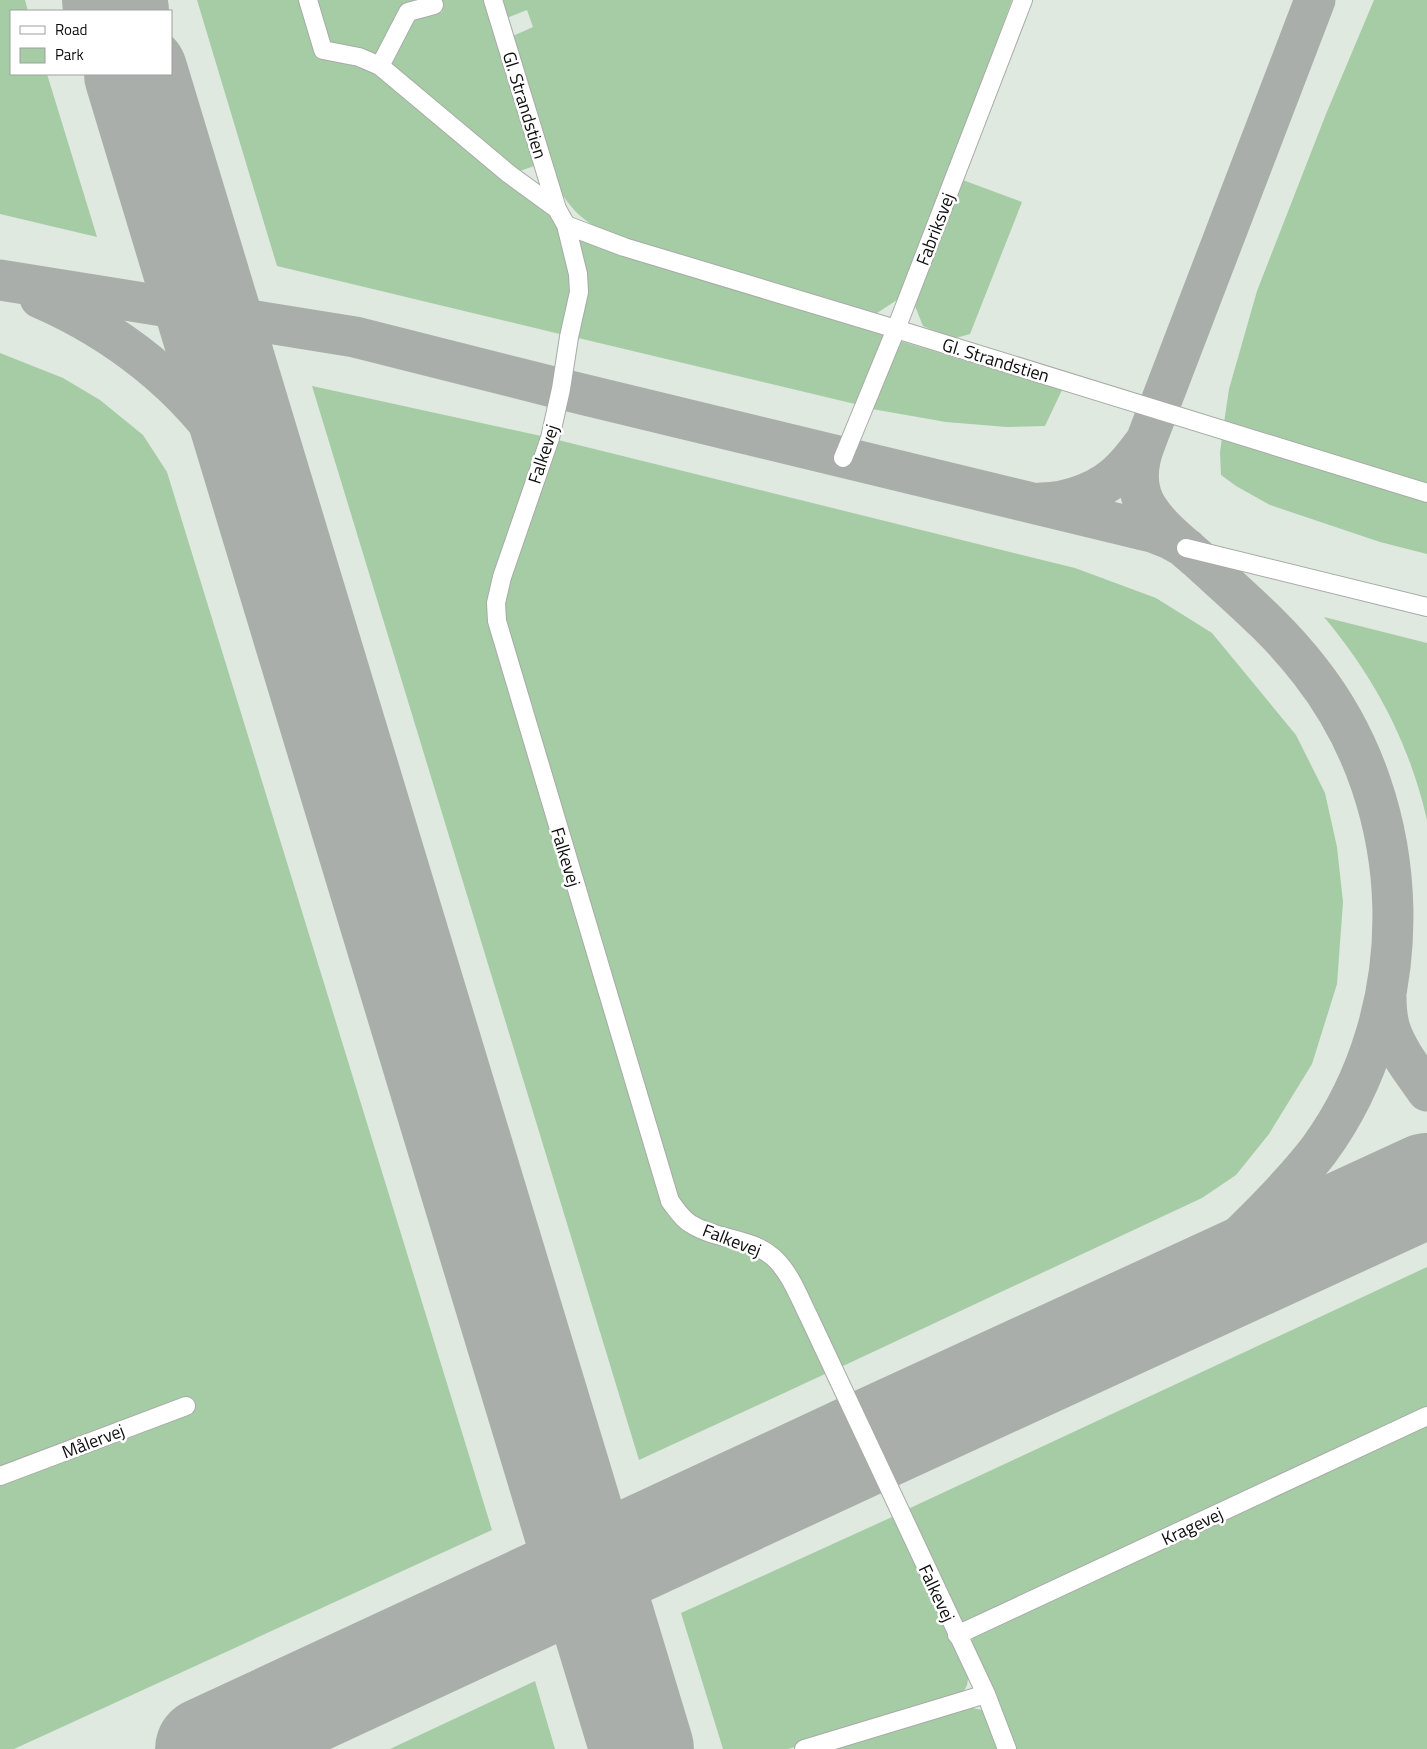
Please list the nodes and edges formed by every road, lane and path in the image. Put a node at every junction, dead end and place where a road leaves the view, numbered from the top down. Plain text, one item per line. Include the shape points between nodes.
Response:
1 (308, 0) edge
2 (493, 0) edge
3 (1024, 0) edge
4 (434, 5) dead end
5 (380, 66) junction
6 (557, 209) junction
7 (566, 225) junction
8 (896, 329) junction
9 (843, 458) dead end
10 (1427, 492) edge
11 (1186, 548) dead end
12 (1427, 607) edge
13 (186, 1406) dead end
14 (1427, 1416) edge
15 (0, 1476) edge
16 (957, 1635) junction
17 (986, 1694) junction
18 (804, 1749) edge
19 (1007, 1749) edge

1 - 5 lane, Falkevej via 323,50 359,57
2 - 6 lane, Gl. Strandstien
3 - 8 lane, Fabriksvej
4 - 5 lane via 408,12
5 - 6 lane, Falkevej via 509,174
6 - 7 lane, Falkevej
7 - 8 lane, Gl. Strandstien via 624,247
7 - 16 lane, Falkevej via 579,292 550,438 502,577 496,612 503,647 670,1201 680,1215 705,1231 762,1250 774,1258 788,1276
8 - 9 lane, Fabriksvej
8 - 10 lane, Gl. Strandstien
11 - 12 lane
13 - 15 lane, Målervej
14 - 16 lane, Kragevej
16 - 17 lane, Falkevej
17 - 18 lane
17 - 19 lane

